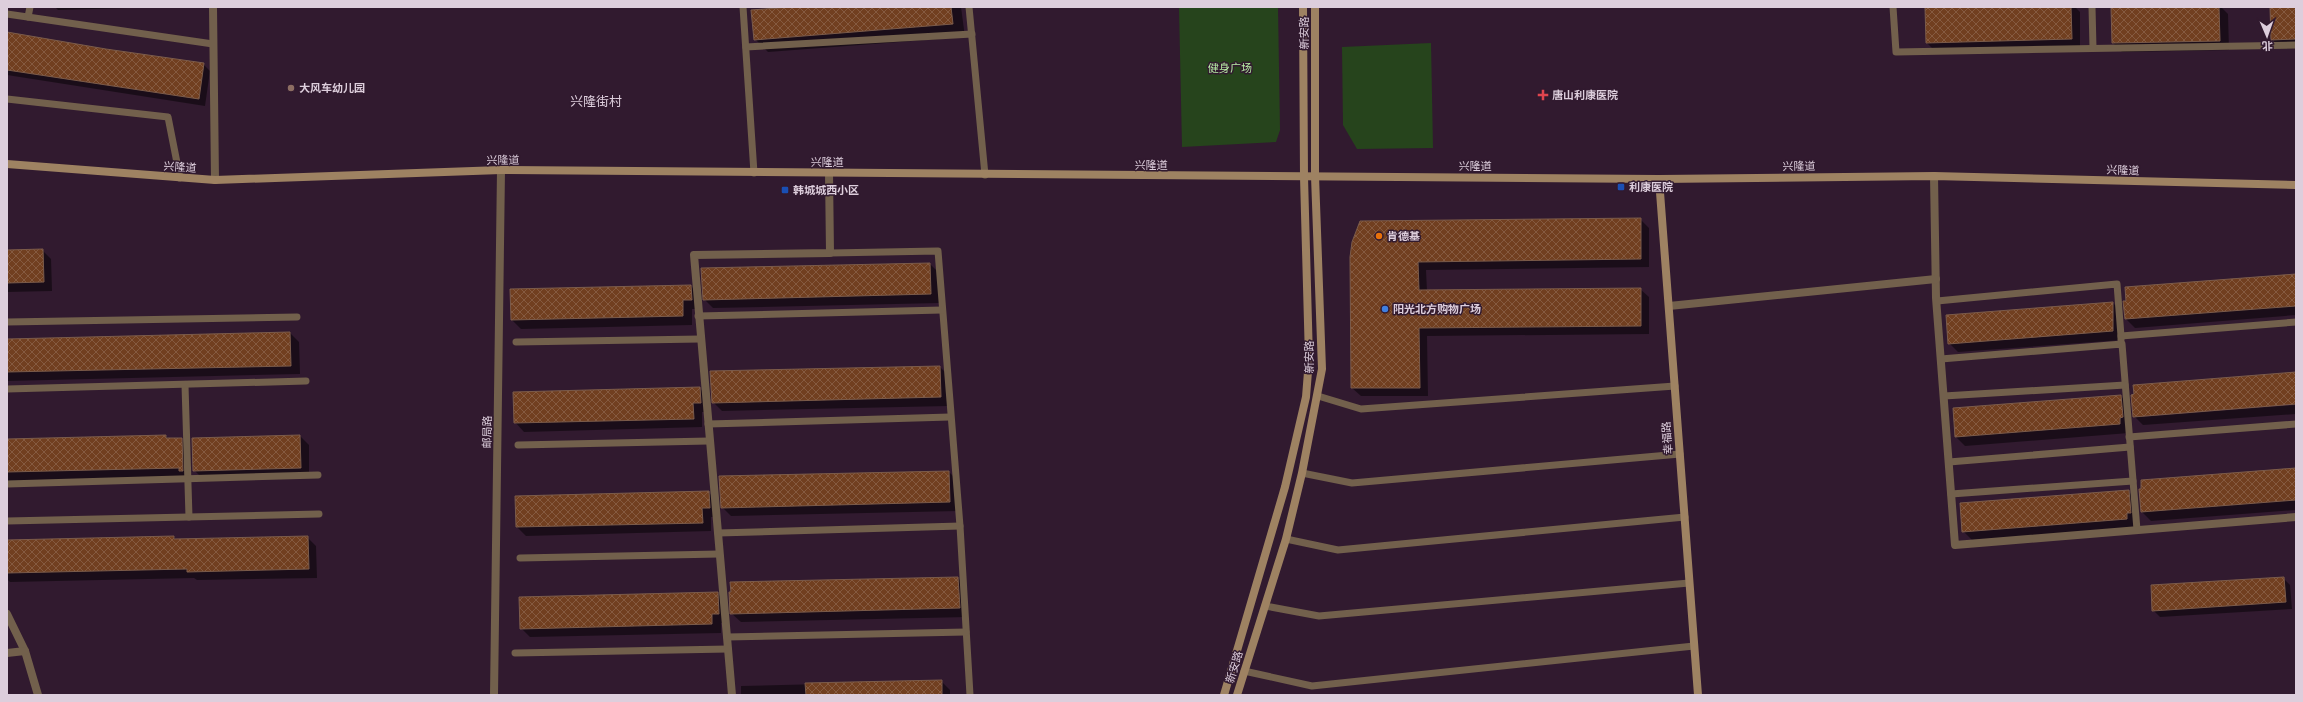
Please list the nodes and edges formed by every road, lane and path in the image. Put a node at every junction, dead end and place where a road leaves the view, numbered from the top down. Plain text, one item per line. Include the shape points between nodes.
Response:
1 (30, 7) edge
2 (213, 7) edge
3 (743, 7) edge
4 (969, 7) edge
5 (1304, 7) edge
6 (1315, 7) edge
7 (1893, 7) edge
8 (2092, 7) edge
9 (7, 14) edge
10 (28, 17) junction
11 (972, 34) junction
12 (213, 44) junction
13 (2296, 45) edge
14 (746, 47) junction
15 (2093, 48) junction
16 (7, 99) edge
17 (7, 164) edge
18 (501, 170) junction
19 (754, 173) junction
20 (829, 173) junction
21 (985, 175) junction
22 (1315, 176) junction
23 (1934, 176) junction
24 (1304, 177) junction
25 (180, 178) junction
26 (1659, 179) junction
27 (215, 180) junction
28 (2296, 185) edge
29 (830, 253) junction
30 (1936, 279) junction
31 (1937, 301) junction
32 (1669, 306) junction
33 (942, 310) junction
34 (698, 316) junction
35 (297, 317) dead end
36 (7, 322) edge
37 (2296, 322) edge
38 (2121, 336) junction
39 (700, 339) junction
40 (516, 342) dead end
41 (2122, 344) junction
42 (1941, 359) junction
43 (306, 381) dead end
44 (185, 384) junction
45 (2125, 385) junction
46 (1675, 386) junction
47 (7, 389) edge
48 (1318, 396) junction
49 (1944, 396) junction
50 (950, 417) junction
51 (708, 424) junction
52 (2296, 424) edge
53 (2129, 437) junction
54 (709, 441) junction
55 (518, 445) dead end
56 (2130, 446) junction
57 (1680, 454) junction
58 (1949, 462) junction
59 (1302, 473) junction
60 (318, 475) dead end
61 (187, 479) junction
62 (2133, 481) junction
63 (7, 484) edge
64 (1951, 494) junction
65 (319, 514) dead end
66 (188, 517) junction
67 (2296, 517) edge
68 (1684, 518) junction
69 (7, 521) edge
70 (960, 526) junction
71 (2137, 530) junction
72 (718, 533) junction
73 (1286, 539) junction
74 (719, 554) junction
75 (520, 558) dead end
76 (1689, 583) junction
77 (1265, 606) junction
78 (7, 614) edge
79 (966, 632) junction
80 (727, 637) junction
81 (1694, 646) junction
82 (728, 649) junction
83 (25, 651) junction
84 (515, 652) dead end
85 (7, 653) edge
86 (1244, 671) junction
87 (38, 695) edge
88 (494, 695) edge
89 (732, 695) edge
90 (970, 695) edge
91 (1224, 695) edge
92 (1237, 695) edge
93 (1698, 695) edge

1 - 10 lane
2 - 12 street
3 - 14 lane
4 - 11 lane
5 - 24 main road, 新安路
6 - 22 main road, 新安路
7 - 15 lane via 1896,52
8 - 15 lane
9 - 10 lane
10 - 12 lane
11 - 14 lane
11 - 21 lane
12 - 27 street
13 - 15 lane
14 - 19 lane
16 - 25 lane via 168,117
17 - 25 main road, 兴隆道
18 - 19 main road, 兴隆道
18 - 27 main road, 兴隆道
18 - 88 street, 邮局路
19 - 20 main road, 兴隆道
20 - 21 main road, 兴隆道
20 - 29 street
21 - 24 main road, 兴隆道
22 - 24 main road, 兴隆道
22 - 26 main road, 兴隆道
22 - 48 main road, 新安路 via 1322,370
23 - 26 main road, 兴隆道
23 - 28 main road, 兴隆道
23 - 30 street
24 - 91 main road, 新安路 via 1309,359 1306,397 1285,487
25 - 27 main road, 兴隆道
26 - 32 main road, 幸福路
29 - 33 lane via 938,251
29 - 34 street via 694,255
30 - 31 street
30 - 32 street
31 - 38 lane via 2116,284
31 - 42 street
32 - 46 main road, 幸福路
33 - 34 lane
33 - 50 lane
34 - 39 street
35 - 36 lane
37 - 38 lane
38 - 41 lane
39 - 40 lane
39 - 51 street
41 - 42 lane
41 - 45 lane
42 - 49 street
43 - 44 lane
44 - 47 lane
44 - 61 lane
45 - 49 lane
45 - 53 lane
46 - 48 lane via 1360,409
46 - 57 main road, 幸福路
48 - 59 main road, 新安路
49 - 58 street
50 - 51 lane
50 - 70 lane
51 - 54 street
52 - 53 lane
53 - 56 lane
54 - 55 lane
54 - 72 street
56 - 58 lane
56 - 62 lane
57 - 59 lane via 1352,483
57 - 68 main road, 幸福路
58 - 64 street
59 - 73 main road, 新安路
60 - 61 lane
61 - 63 lane
61 - 66 lane
62 - 64 lane
62 - 71 lane
64 - 71 street via 1955,545
65 - 66 lane
66 - 69 lane
67 - 71 street
68 - 73 lane via 1338,550
68 - 76 main road, 幸福路
70 - 72 lane
70 - 79 lane
72 - 74 street
73 - 77 main road, 新安路
74 - 75 lane
74 - 80 street
76 - 77 lane via 1319,616
76 - 81 main road, 幸福路
77 - 86 main road, 新安路
78 - 83 street
79 - 80 lane
79 - 90 lane
80 - 82 street
81 - 86 lane via 1312,686
81 - 93 main road, 幸福路
82 - 84 lane
82 - 89 street
83 - 85 street
83 - 87 street
86 - 92 main road, 新安路

